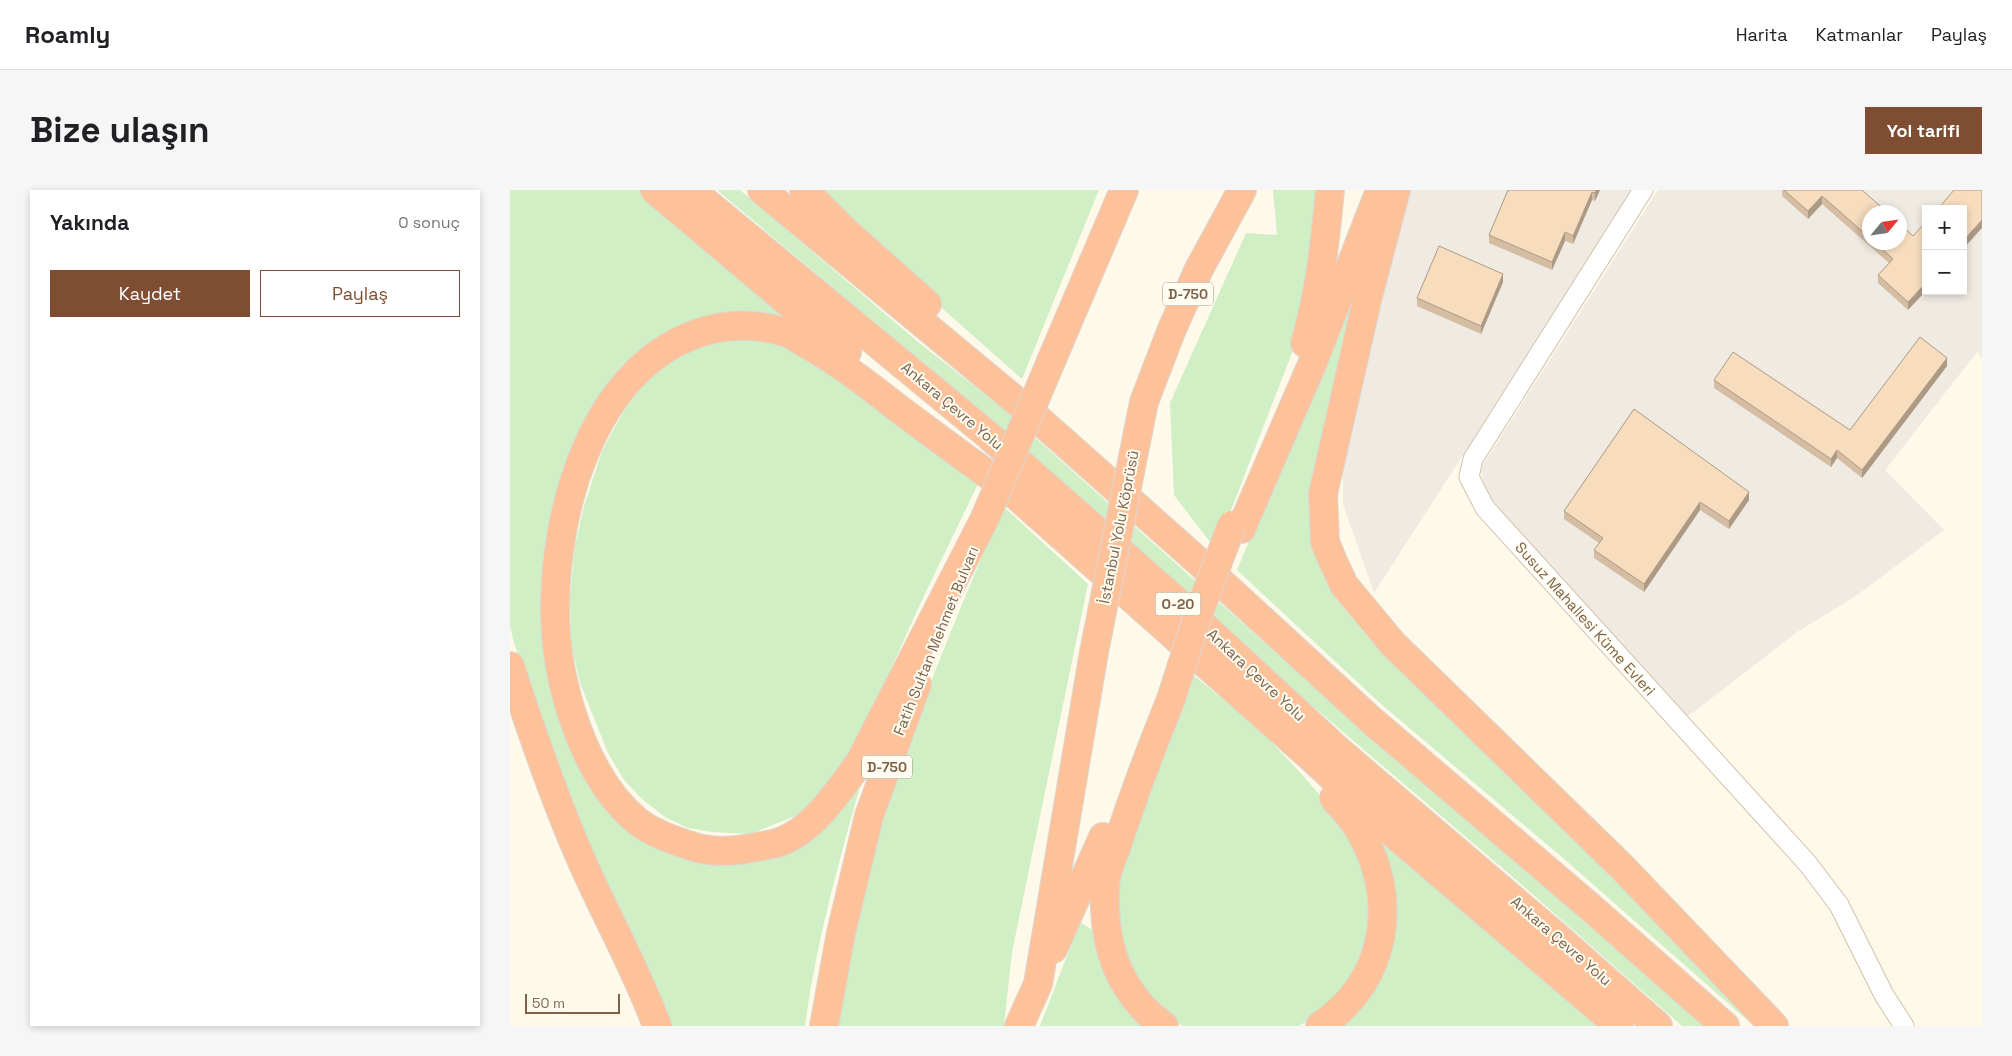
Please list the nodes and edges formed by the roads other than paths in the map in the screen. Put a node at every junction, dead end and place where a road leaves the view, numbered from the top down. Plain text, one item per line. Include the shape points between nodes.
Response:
1 (655, 190) edge
2 (691, 190) edge
3 (762, 190) edge
4 (804, 190) edge
5 (1112, 190) edge
6 (1124, 190) edge
7 (1242, 190) edge
8 (1330, 190) edge
9 (1380, 190) edge
10 (1396, 190) edge
11 (1642, 190) edge
12 (1052, 359) junction
13 (1016, 494) junction
14 (1136, 507) junction
15 (985, 518) junction
16 (1236, 527) junction
17 (1125, 592) junction
18 (510, 666) edge
19 (1166, 697) junction
20 (1038, 984) junction
21 (657, 1026) edge
22 (824, 1026) edge
23 (1019, 1026) edge
24 (1164, 1026) edge
25 (1320, 1026) edge
26 (1619, 1026) edge
27 (1658, 1026) edge
28 (1725, 1026) edge
29 (1774, 1026) edge
30 (1904, 1026) edge

1 - 13 highway
2 - 27 highway, Ankara Çevre Yolu / O-20 via 988,435 1339,752
3 - 14 highway, O-20 via 1038,419
4 - 14 highway via 911,291 1042,402
5 - 12 highway
6 - 12 highway, D-750
7 - 20 highway, İstanbul Yolu Köprüsü / D-750, bridge via 1199,269 1144,402 1094,652
8 - 16 highway via 1313,315 1301,359
9 - 16 highway via 1313,362
10 - 29 highway via 1322,494 1325,542 1332,559 1344,585 1393,644 1623,868
11 - 30 street, Susuz Mahallesi Küme Evleri via 1473,459 1469,477 1485,508 1808,864 1839,905 1884,995
12 - 15 highway, D-750, bridge
13 - 15 highway via 959,455 862,380 786,332 753,326 727,326 682,339 654,356 621,390 597,425 566,511 558,561 555,613 561,670 584,744 599,775 618,802 639,822 669,839 705,851 734,851 782,842 804,827 840,790 860,762
13 - 17 highway
14 - 28 highway, O-20 via 1370,720 1582,899
15 - 22 highway, Fatih Sultan Mehmet Bulvarı / D-750 via 920,676 869,816 840,933
16 - 19 highway, bridge
17 - 25 highway via 1199,668 1260,720 1305,767 1358,827 1372,855 1384,903 1384,924 1378,949 1358,990 1344,1007
17 - 26 highway via 1388,829
18 - 21 highway via 556,801 646,995
19 - 20 highway
19 - 24 highway via 1106,875 1105,899 1106,928 1119,973 1147,1013
20 - 23 highway, D-750

